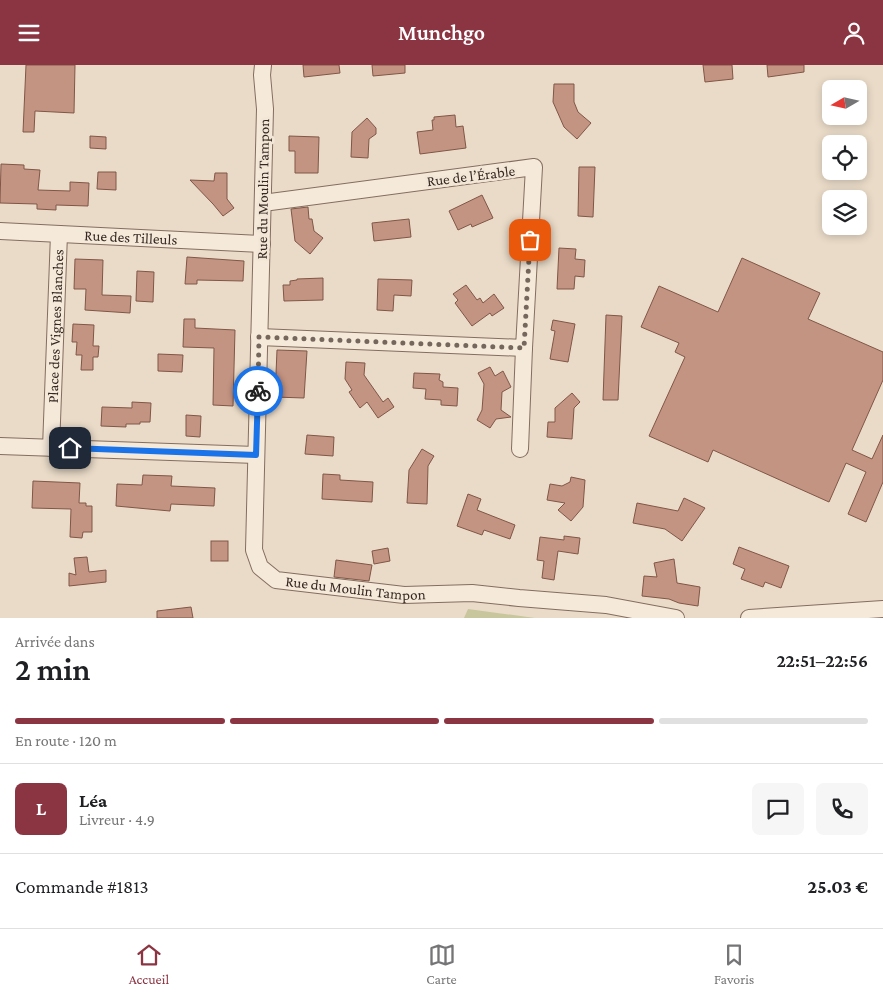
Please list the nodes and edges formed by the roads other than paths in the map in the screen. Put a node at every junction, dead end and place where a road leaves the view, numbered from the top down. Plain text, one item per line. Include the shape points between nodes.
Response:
1 (260, 69) edge
2 (263, 203) junction
3 (0, 231) edge
4 (59, 234) junction
5 (262, 244) junction
6 (259, 337) junction
7 (524, 348) junction
8 (0, 446) edge
9 (51, 448) junction
10 (520, 449) dead end
11 (256, 455) junction
12 (883, 609) edge
13 (676, 618) edge
14 (749, 618) edge

1 - 2 street, Rue du Moulin Tampon via 265,109
2 - 5 street, Rue du Moulin Tampon
2 - 7 street, Rue de l’Érable via 534,167
3 - 4 street, Rue des Tilleuls
4 - 5 street, Rue des Tilleuls
4 - 9 street, Place des Vignes Blanches
5 - 6 street, Rue du Moulin Tampon
6 - 7 street
6 - 11 street, Rue du Moulin Tampon
7 - 10 street
8 - 9 street
9 - 11 street
11 - 13 street, Rue du Moulin Tampon via 254,550 260,567 276,580 404,595 472,593 606,605
12 - 14 street

